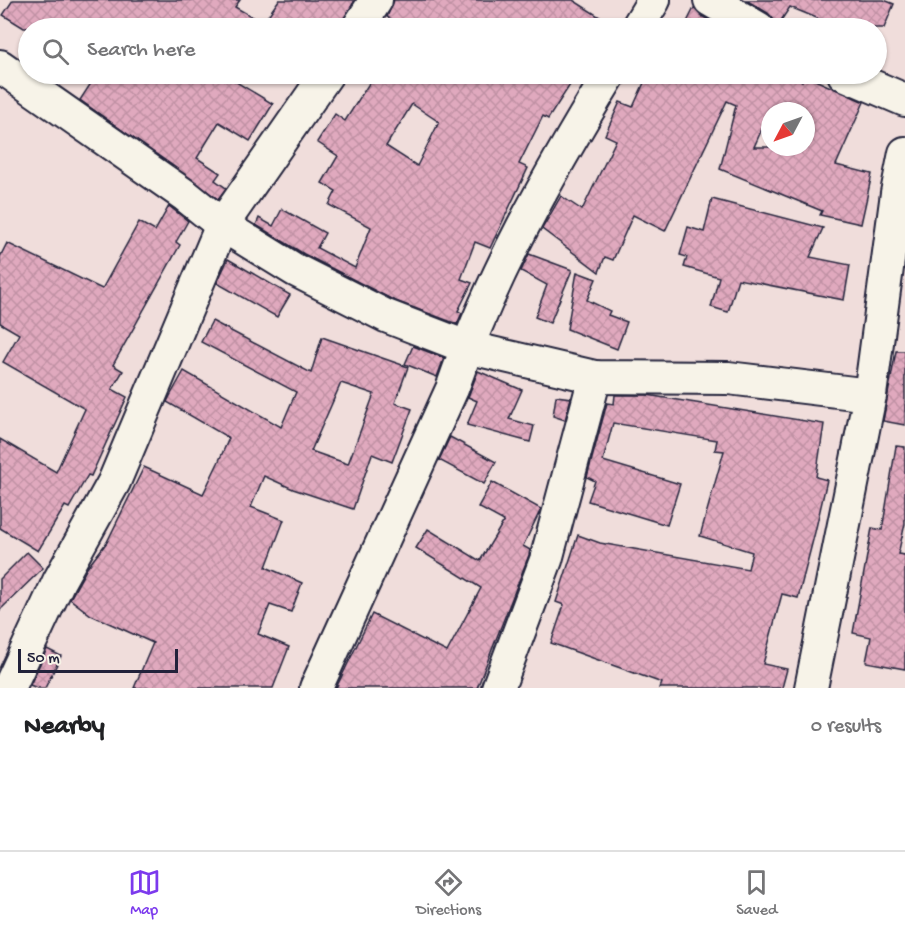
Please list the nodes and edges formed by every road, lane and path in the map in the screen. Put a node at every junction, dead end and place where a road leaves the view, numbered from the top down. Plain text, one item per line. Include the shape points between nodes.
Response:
1 (376, 0) edge
2 (654, 0) edge
3 (710, 0) edge
4 (364, 18) edge
5 (643, 18) edge
6 (741, 18) edge
7 (0, 66) edge
8 (18, 79) edge
9 (26, 84) edge
10 (320, 84) edge
11 (604, 84) edge
12 (867, 84) edge
13 (905, 100) edge
14 (905, 153) edge
15 (222, 225) junction
16 (466, 347) junction
17 (595, 377) junction
18 (870, 395) junction
19 (9, 688) edge
20 (316, 688) edge
21 (498, 688) edge
22 (811, 688) edge

1 - 4 street
2 - 5 street
3 - 6 street
7 - 8 street
9 - 15 street
10 - 15 street
11 - 16 street via 532,204
12 - 13 street
14 - 18 street
15 - 16 street via 295,270 376,311
15 - 19 street via 114,482 59,581
16 - 17 street
16 - 20 street via 452,389
17 - 18 street via 728,378
17 - 21 street via 546,560
18 - 22 street

